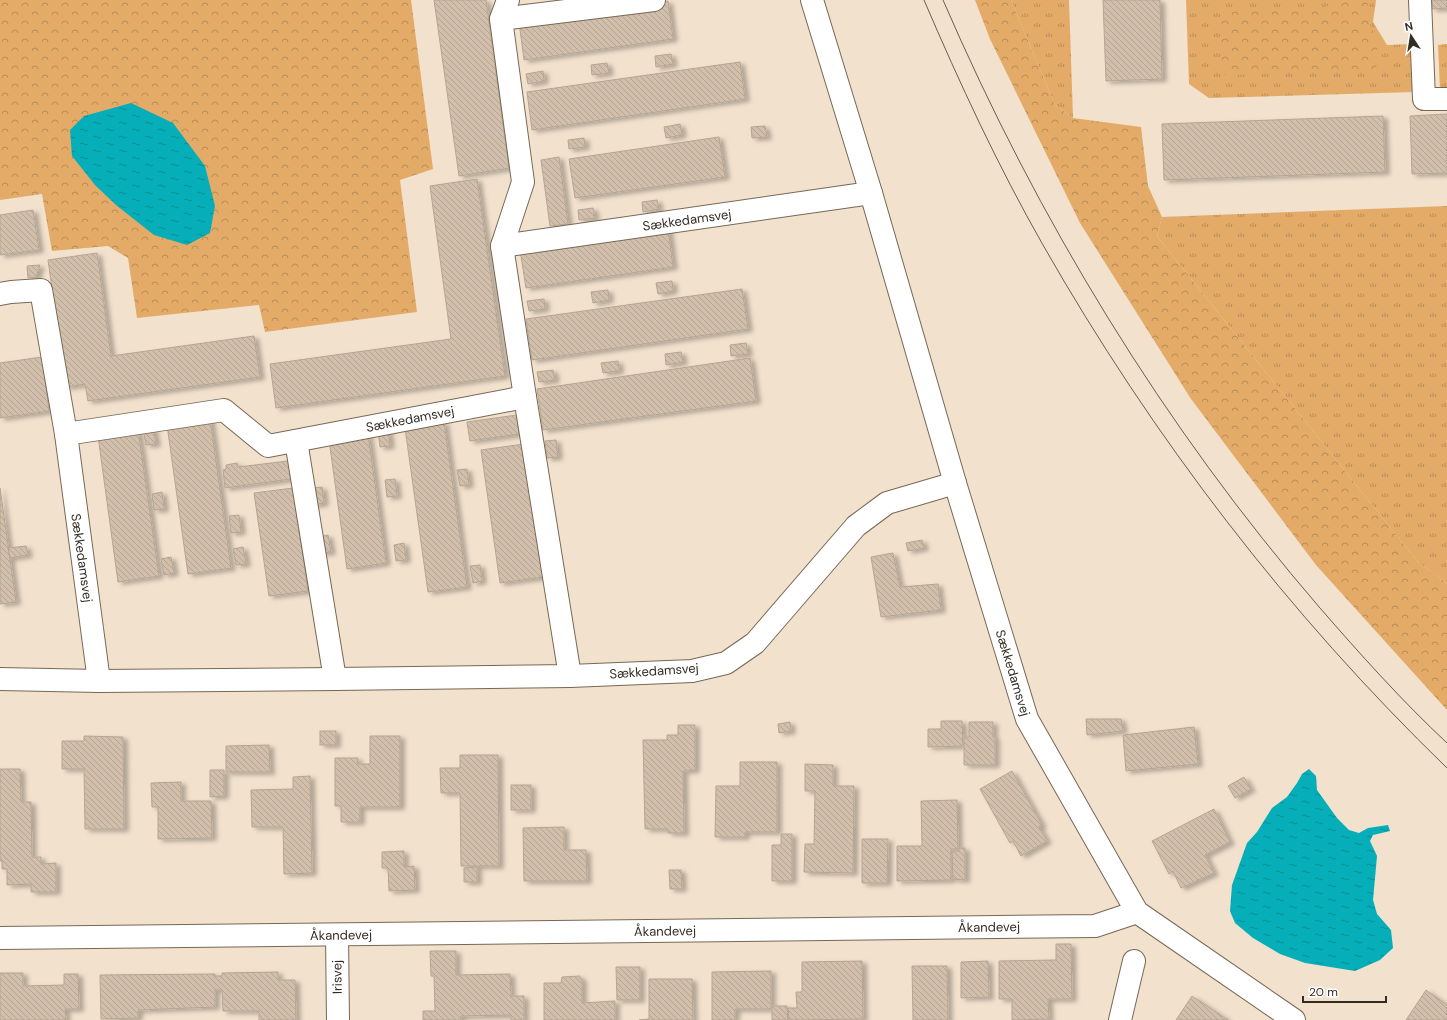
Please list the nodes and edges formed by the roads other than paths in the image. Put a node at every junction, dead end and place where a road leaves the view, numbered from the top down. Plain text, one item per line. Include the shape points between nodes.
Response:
1 (654, 0) edge
2 (812, 0) edge
3 (1420, 0) edge
4 (504, 10) edge
5 (1447, 98) edge
6 (871, 193) junction
7 (502, 246) junction
8 (5, 293) edge
9 (525, 397) junction
10 (66, 434) junction
11 (296, 441) junction
12 (955, 483) junction
13 (570, 676) junction
14 (0, 679) edge
15 (335, 679) junction
16 (99, 681) junction
17 (1137, 912) junction
18 (337, 935) junction
19 (0, 938) edge
20 (1134, 961) dead end
21 (338, 1020) edge
22 (1120, 1020) edge
23 (1294, 1020) edge

1 - 4 street
2 - 6 street, Sækkedamsvej
3 - 5 street via 1424,99
4 - 7 street via 523,182
6 - 7 street, Sækkedamsvej
6 - 12 street, Sækkedamsvej
7 - 9 street
8 - 10 street, Sækkedamsvej via 41,290
9 - 11 street, Sækkedamsvej
9 - 13 street
10 - 11 street, Sækkedamsvej via 224,410 268,446
10 - 16 street, Sækkedamsvej
11 - 15 street
12 - 13 street, Sækkedamsvej via 887,503 856,526 755,643 726,663 692,671
12 - 17 street, Sækkedamsvej via 1027,719
13 - 15 street, Sækkedamsvej
14 - 16 street, Sækkedamsvej
15 - 16 street, Sækkedamsvej
17 - 18 street, Åkandevej via 1095,926
17 - 23 street
18 - 19 street, Åkandevej
18 - 21 street, Irisvej
20 - 22 street

